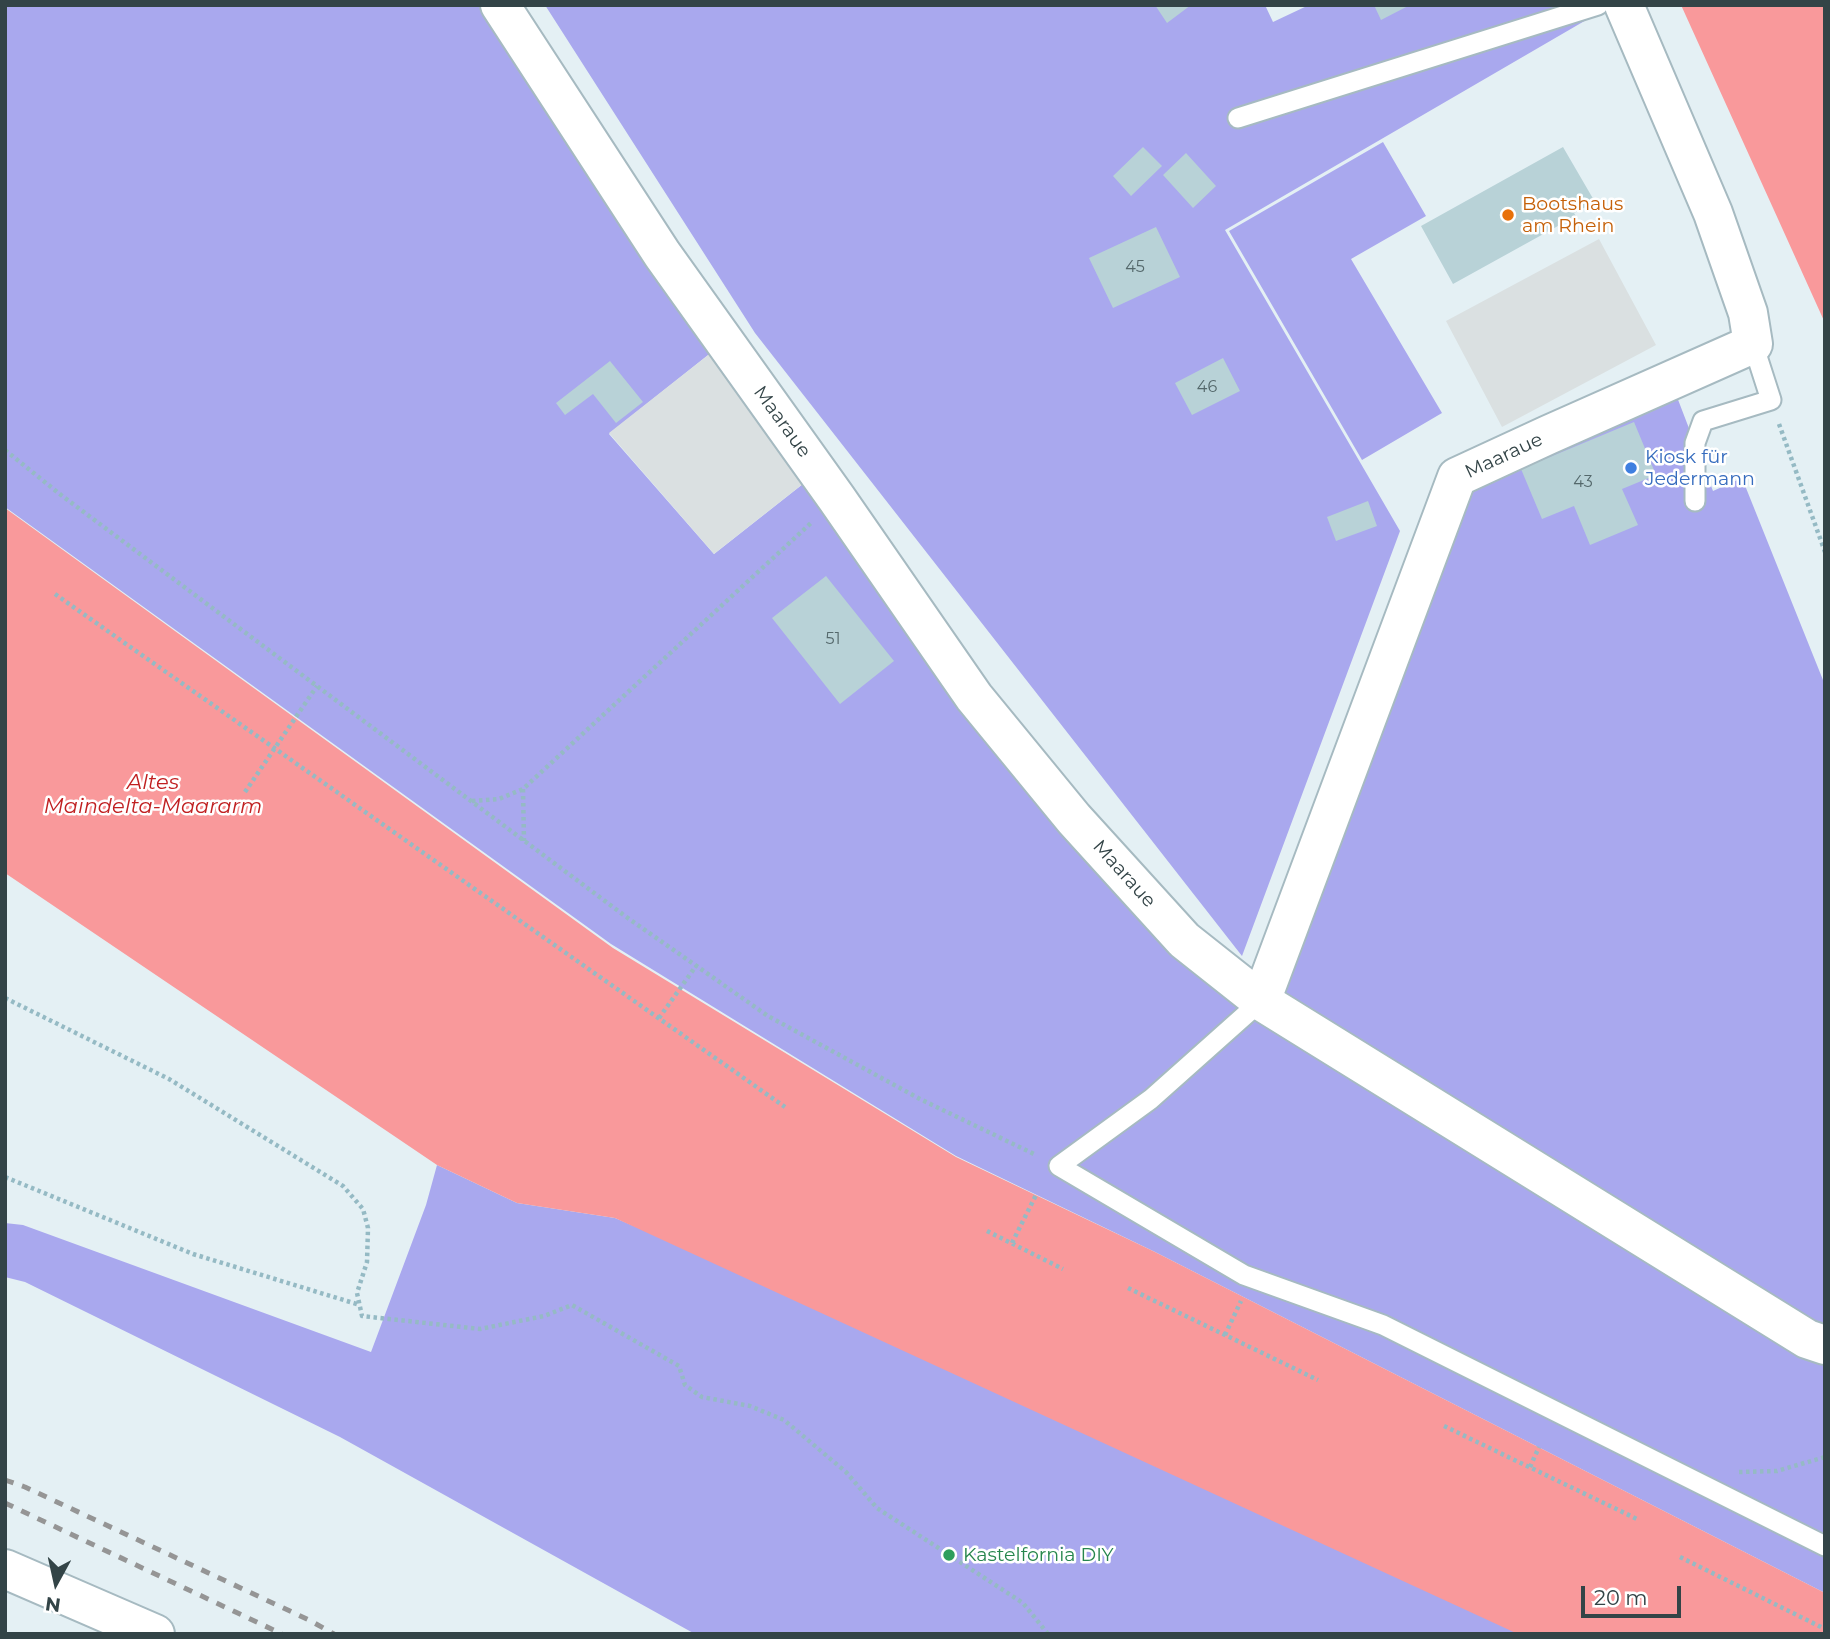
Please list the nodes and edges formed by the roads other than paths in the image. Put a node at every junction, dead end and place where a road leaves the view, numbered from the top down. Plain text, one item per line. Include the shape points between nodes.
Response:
1 (500, 5) edge
2 (1598, 5) edge
3 (1624, 5) edge
4 (1238, 118) dead end
5 (1753, 344) junction
6 (1695, 501) dead end
7 (1261, 1001) junction
8 (1825, 1345) edge
9 (1825, 1546) edge
10 (5, 1569) edge
11 (155, 1634) edge

1 - 7 street, Maaraue via 662,254 974,697 1074,819 1184,940
2 - 4 lane
3 - 5 street via 1713,213 1748,313
5 - 6 lane via 1771,400 1703,421 1695,443
5 - 7 street, Maaraue via 1457,477
7 - 8 street via 1807,1339
7 - 9 lane via 1151,1100 1059,1167 1244,1275 1383,1325
10 - 11 street

